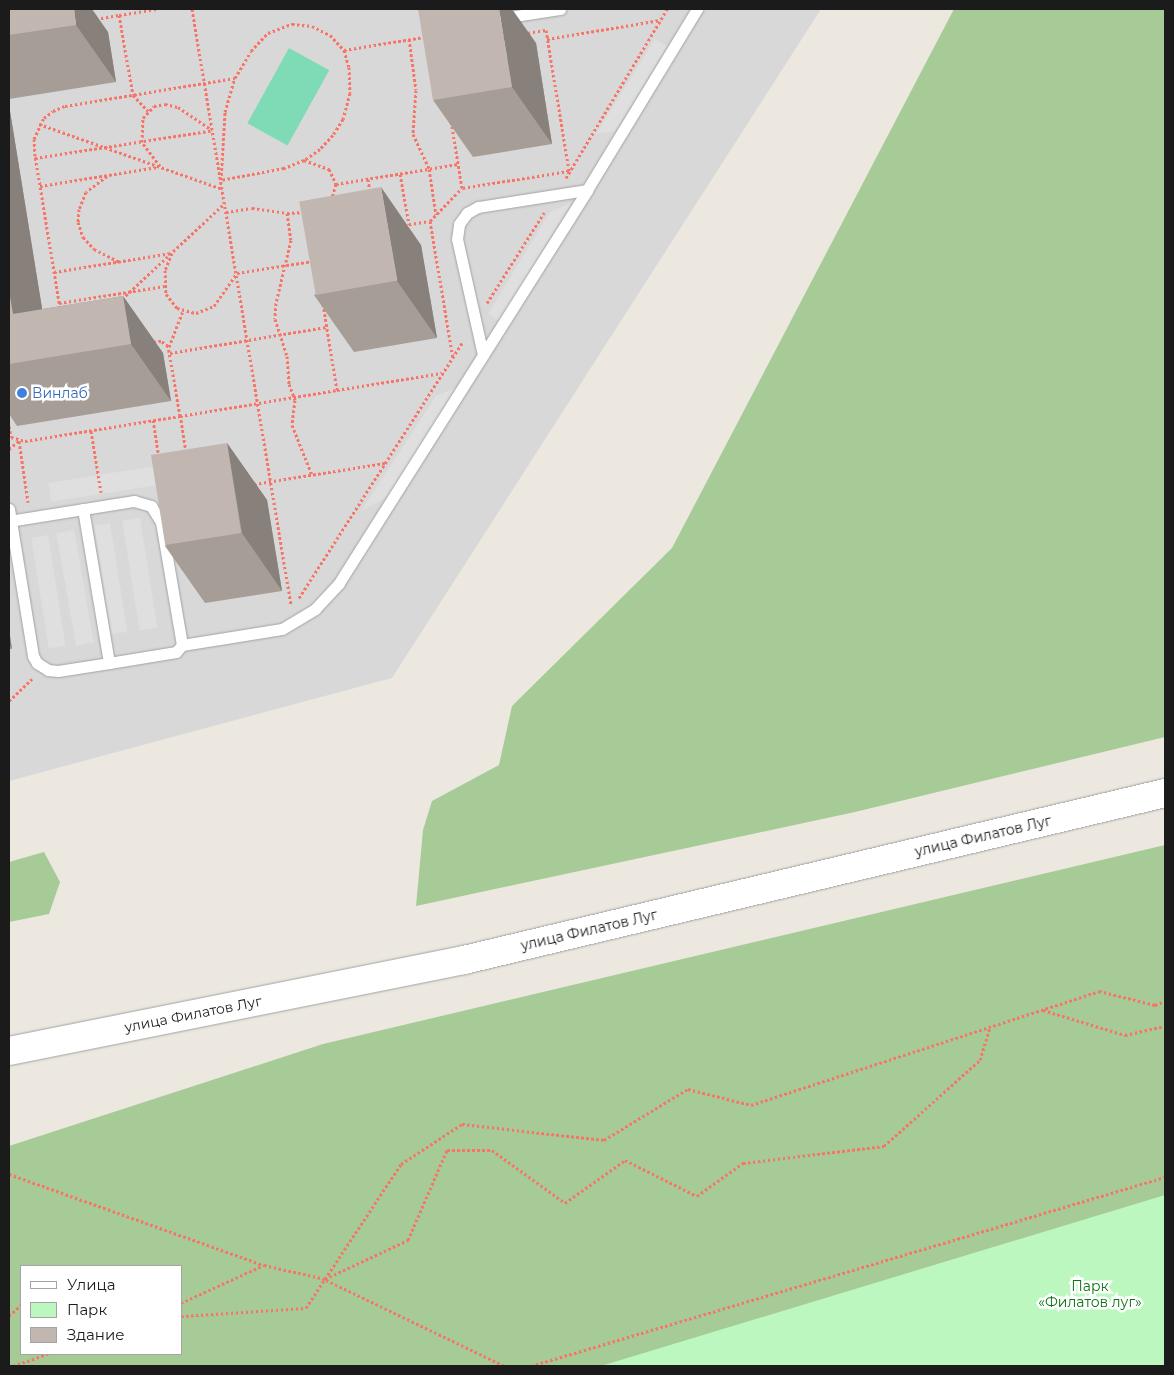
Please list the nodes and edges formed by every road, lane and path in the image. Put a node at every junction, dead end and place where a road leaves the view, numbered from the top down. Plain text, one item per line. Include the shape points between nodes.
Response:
1 (157, 9) edge
2 (192, 9) edge
3 (560, 9) edge
4 (667, 9) edge
5 (696, 9) edge
6 (119, 15) junction
7 (95, 19) dead end
8 (488, 20) edge
9 (660, 20) junction
10 (428, 36) edge
11 (548, 38) junction
12 (409, 39) junction
13 (438, 41) edge
14 (439, 48) junction
15 (344, 50) junction
16 (235, 78) junction
17 (205, 83) junction
18 (133, 95) junction
19 (148, 111) junction
20 (39, 124) junction
21 (213, 130) junction
22 (142, 142) junction
23 (105, 148) junction
24 (35, 158) junction
25 (304, 160) junction
26 (458, 164) junction
27 (160, 167) junction
28 (429, 169) junction
29 (570, 171) junction
30 (400, 174) junction
31 (110, 175) junction
32 (368, 179) junction
33 (221, 180) junction
34 (336, 184) junction
35 (40, 186) junction
36 (462, 188) junction
37 (223, 189) junction
38 (587, 190) junction
39 (556, 195) junction
40 (371, 196) edge
41 (330, 200) edge
42 (225, 203) junction
43 (307, 211) edge
44 (226, 212) junction
45 (287, 214) junction
46 (436, 214) junction
47 (430, 221) junction
48 (409, 224) junction
49 (401, 225) dead end
50 (172, 253) junction
51 (314, 254) edge
52 (315, 260) junction
53 (119, 262) junction
54 (286, 265) junction
55 (317, 270) edge
56 (54, 272) junction
57 (236, 273) junction
58 (164, 286) junction
59 (130, 292) junction
60 (322, 299) edge
61 (59, 303) junction
62 (115, 305) edge
63 (183, 311) junction
64 (61, 315) edge
65 (475, 321) junction
66 (326, 328) junction
67 (279, 335) junction
68 (248, 340) junction
69 (149, 342) dead end
70 (168, 347) junction
71 (170, 353) junction
72 (483, 355) junction
73 (453, 358) junction
74 (443, 373) junction
75 (337, 390) junction
76 (294, 397) junction
77 (258, 403) junction
78 (180, 416) junction
79 (153, 420) junction
80 (9, 426) edge
81 (91, 431) junction
82 (19, 441) junction
83 (9, 449) edge
84 (186, 455) edge
85 (160, 459) edge
86 (385, 463) junction
87 (312, 475) junction
88 (271, 482) junction
89 (251, 485) dead end
90 (103, 506) junction
91 (9, 509) edge
92 (83, 509) junction
93 (30, 518) junction
94 (10, 521) edge
95 (21, 584) junction
96 (9, 586) edge
97 (292, 605) junction
98 (284, 611) dead end
99 (182, 645) junction
100 (109, 663) junction
101 (42, 667) junction
102 (9, 701) edge
103 (1165, 793) edge
104 (1165, 1001) edge
105 (1042, 1010) junction
106 (1165, 1026) edge
107 (991, 1027) junction
108 (9, 1051) edge
109 (9, 1174) edge
110 (1165, 1177) edge
111 (264, 1265) junction
112 (325, 1279) junction
113 (182, 1303) edge
114 (20, 1306) edge
115 (9, 1316) edge
116 (182, 1316) edge
117 (45, 1355) edge
118 (13, 1366) edge
119 (505, 1366) edge
120 (532, 1366) edge

1 - 6 path
2 - 17 path
3 - 8 lane
4 - 9 path
5 - 38 lane
6 - 7 path
6 - 18 path
9 - 11 path
9 - 29 path
10 - 12 path
11 - 14 path via 546,30
11 - 29 path
12 - 15 path
12 - 28 path via 416,90 413,134
13 - 14 path
14 - 26 path
15 - 16 path via 330,35 312,26 292,24 268,33 251,51
15 - 25 path via 349,67 350,94 343,119 320,150
16 - 17 path
16 - 33 path via 226,112
17 - 18 path
17 - 21 path
18 - 19 path
18 - 20 path via 65,106 53,111
19 - 21 path via 165,104 178,107
19 - 22 path via 141,128
20 - 23 path
20 - 24 path via 34,139
21 - 22 path
21 - 33 path
22 - 23 path
22 - 27 path
23 - 24 path
23 - 27 path
24 - 35 path
25 - 33 path via 284,168
25 - 34 path via 329,168
26 - 28 path
26 - 36 path
27 - 31 path
27 - 37 path
28 - 30 path
28 - 46 path
29 - 36 path
29 - 39 path
30 - 32 path
30 - 48 path
31 - 35 path
31 - 53 path via 86,192 78,222 83,237 94,249
32 - 34 path
32 - 40 path
33 - 37 path
34 - 41 path
35 - 56 path
36 - 46 path
37 - 42 path
38 - 39 lane
38 - 72 lane
39 - 65 path
39 - 65 lane via 478,207 467,213 459,224 457,239
42 - 44 path
42 - 50 path
43 - 45 path
44 - 45 path via 252,208
44 - 57 path
45 - 54 path via 291,240
46 - 47 path
47 - 48 path
47 - 73 path
48 - 49 path
50 - 53 path
50 - 58 path via 165,270
50 - 59 path
51 - 52 path
52 - 54 path
52 - 55 path
53 - 56 path
54 - 57 path
54 - 67 path via 275,312
56 - 61 path
57 - 63 path via 214,306 196,313
57 - 68 path
58 - 59 path
58 - 63 path via 172,303
59 - 61 path
59 - 62 path
60 - 66 path
61 - 64 path
63 - 70 path
65 - 72 lane
65 - 73 path
66 - 67 path
66 - 75 path
67 - 68 path
67 - 76 path via 287,356 289,384
68 - 71 path
68 - 77 path
69 - 70 path via 161,340
70 - 71 path
71 - 78 path
72 - 99 lane via 339,583 315,609 282,629
73 - 74 path
74 - 75 path
74 - 86 path
75 - 76 path
76 - 77 path
76 - 87 path via 292,426
77 - 78 path
77 - 88 path
78 - 79 path
78 - 84 path
79 - 81 path
79 - 85 path
80 - 82 path via 10,437
81 - 82 path
81 - 90 path
82 - 83 path
82 - 93 path
86 - 87 path
86 - 97 path via 308,587
87 - 88 path
88 - 89 path
88 - 97 path
90 - 92 lane
90 - 99 lane via 144,502 157,512
91 - 94 lane
92 - 93 lane
92 - 100 lane
93 - 94 lane
94 - 95 lane
95 - 96 lane
95 - 101 lane via 33,656
97 - 98 path
99 - 100 lane via 176,652
100 - 101 lane via 58,671
101 - 102 path
103 - 108 street, улица Филатов Луг via 464,960
104 - 105 path via 1155,1005 1099,992
105 - 106 path via 1125,1035
105 - 107 path
107 - 112 path via 751,1106 688,1089 604,1140 462,1124 401,1164
107 - 112 path via 980,1060 884,1146 743,1163 696,1196 625,1160 565,1203 492,1150 446,1150 408,1240
109 - 111 path
110 - 120 path
111 - 112 path
111 - 113 path
112 - 116 path via 306,1308
112 - 119 path
114 - 115 path
117 - 118 path

